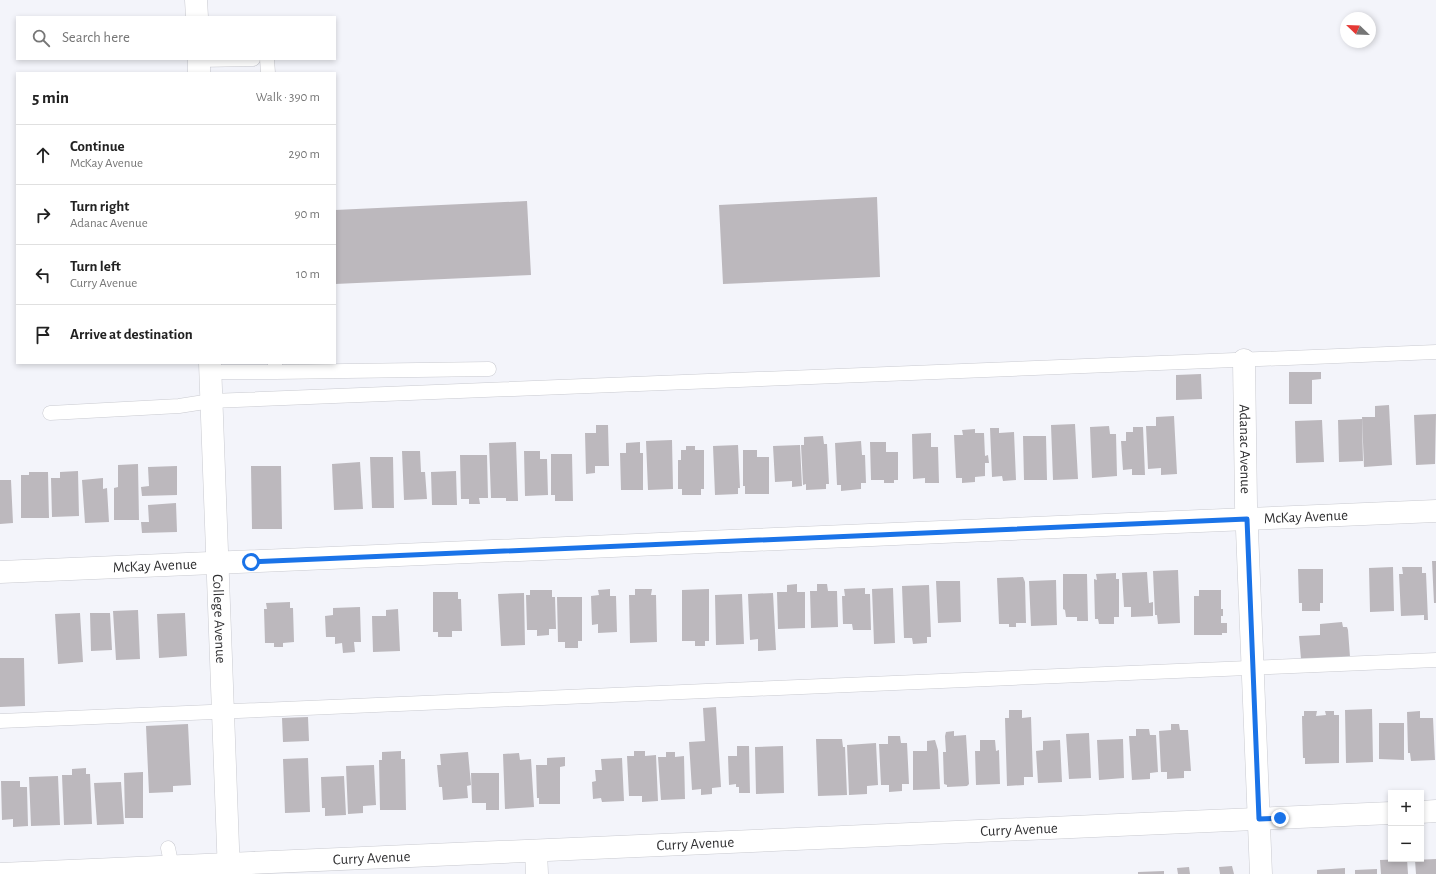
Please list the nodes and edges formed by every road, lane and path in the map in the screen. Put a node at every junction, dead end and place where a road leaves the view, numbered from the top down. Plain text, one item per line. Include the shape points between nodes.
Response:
1 (242, 60) edge
2 (268, 60) edge
3 (199, 64) edge
4 (268, 72) edge
5 (1436, 352) edge
6 (1244, 360) junction
7 (275, 367) edge
8 (210, 368) edge
9 (489, 369) dead end
10 (211, 401) junction
11 (50, 413) dead end
12 (1436, 511) edge
13 (1247, 519) junction
14 (218, 563) junction
15 (0, 572) edge
16 (1436, 660) edge
17 (1253, 668) junction
18 (223, 712) junction
19 (0, 721) edge
20 (1436, 811) edge
21 (1424, 812) edge
22 (1388, 813) edge
23 (1259, 819) junction
24 (536, 851) junction
25 (229, 869) edge
26 (0, 874) edge
27 (537, 874) edge
28 (1261, 874) edge

1 - 3 lane
2 - 4 lane
5 - 6 lane
6 - 10 lane
6 - 13 street, Adanac Avenue
7 - 8 lane
7 - 9 lane
8 - 10 street, College Avenue
10 - 11 lane via 179,406
10 - 14 street, College Avenue
12 - 13 street, McKay Avenue
13 - 14 street, McKay Avenue
13 - 17 street, Adanac Avenue
14 - 15 street, McKay Avenue
14 - 18 street, College Avenue
16 - 17 lane
17 - 18 lane
17 - 23 street, Adanac Avenue
18 - 19 lane
18 - 25 street, College Avenue
20 - 21 street
22 - 23 street, Curry Avenue
23 - 24 street, Curry Avenue
23 - 28 street, Adanac Avenue
24 - 25 street, Curry Avenue
24 - 27 street
25 - 26 street, Curry Avenue via 170,858

